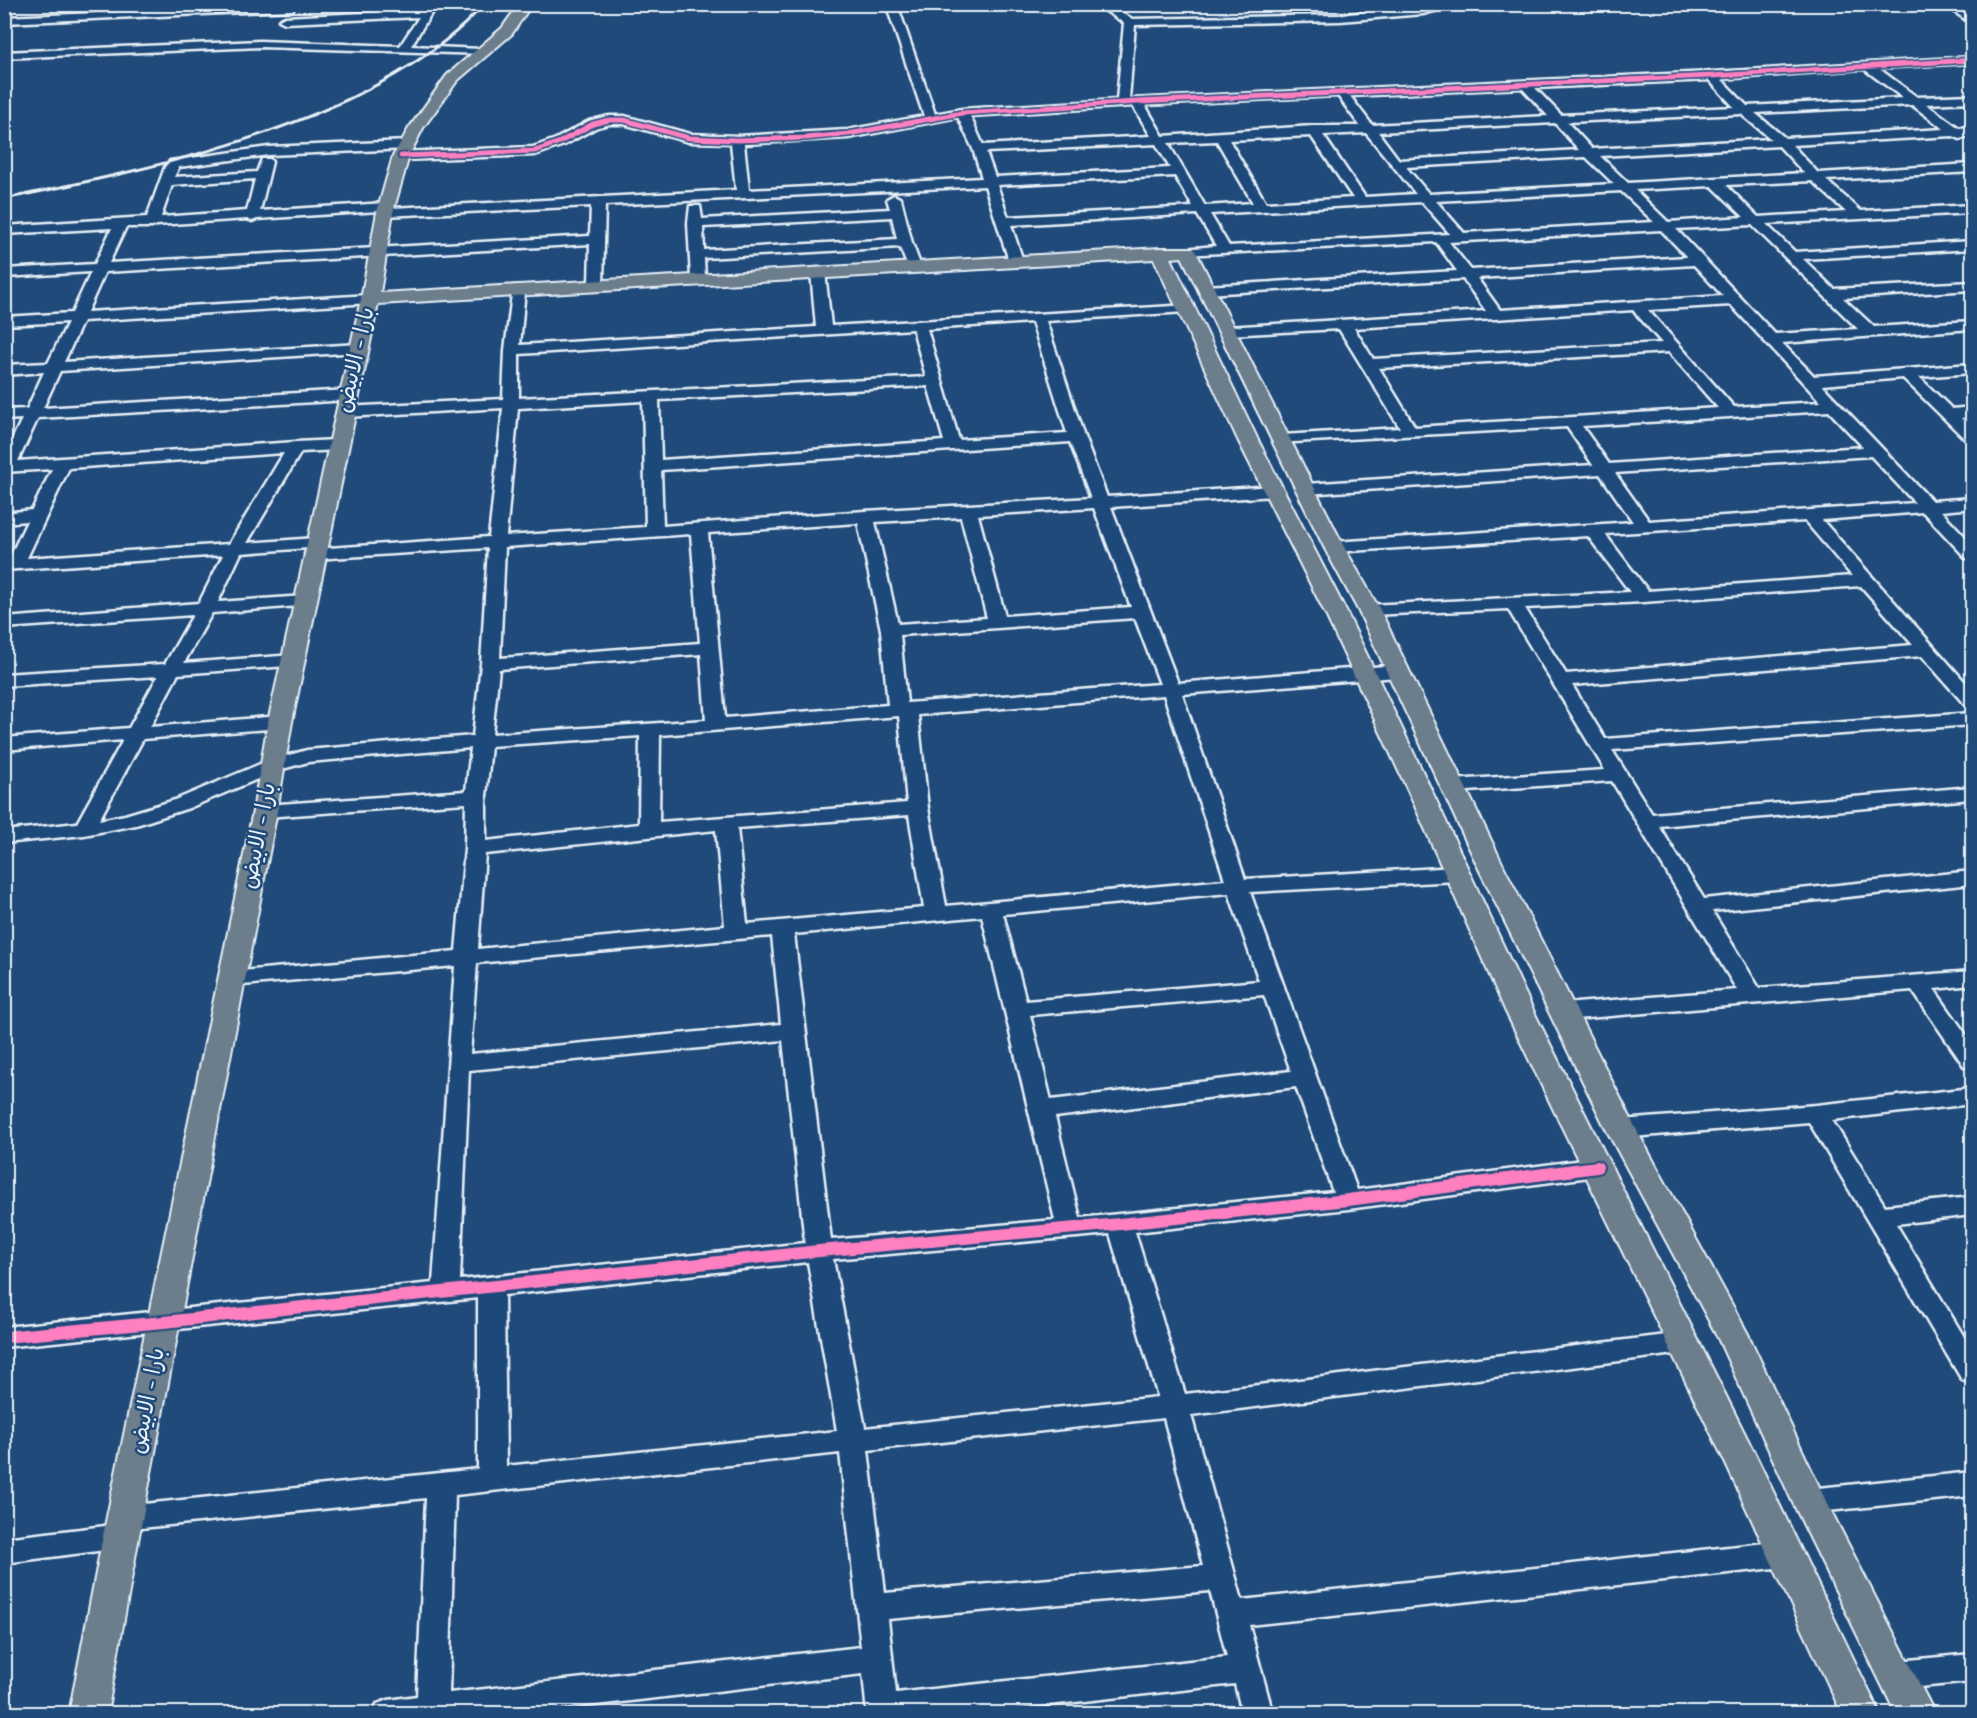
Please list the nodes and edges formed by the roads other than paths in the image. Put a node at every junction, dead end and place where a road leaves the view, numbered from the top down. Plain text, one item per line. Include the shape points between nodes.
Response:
1 (84, 4) edge
2 (526, 4) edge
3 (891, 4) edge
4 (1100, 4) edge
5 (1455, 4) edge
6 (1948, 4) edge
7 (429, 9) edge
8 (288, 11) edge
9 (172, 13) edge
10 (1967, 14) edge
11 (80, 16) junction
12 (4, 20) edge
13 (1972, 21) edge
14 (1130, 22) junction
15 (277, 46) junction
16 (404, 49) junction
17 (481, 52) junction
18 (4, 55) edge
19 (1972, 60) edge
20 (1867, 65) junction
21 (1712, 76) junction
22 (1526, 85) junction
23 (1342, 94) junction
24 (1972, 98) edge
25 (1914, 101) junction
26 (1130, 103) junction
27 (1744, 110) junction
28 (962, 113) junction
29 (930, 117) junction
30 (1558, 119) junction
31 (1368, 127) junction
32 (1313, 130) junction
33 (1972, 131) edge
34 (1956, 132) junction
35 (1220, 135) junction
36 (1160, 138) junction
37 (737, 140) junction
38 (1782, 142) junction
39 (1972, 145) edge
40 (979, 149) junction
41 (269, 151) junction
42 (404, 151) junction
43 (1589, 153) junction
44 (1396, 164) junction
45 (1972, 168) edge
46 (1177, 172) junction
47 (264, 175) junction
48 (1814, 176) junction
49 (166, 181) junction
50 (991, 182) junction
51 (1716, 183) junction
52 (891, 187) junction
53 (1628, 188) junction
54 (743, 194) junction
55 (694, 197) junction
56 (1427, 198) junction
57 (598, 201) junction
58 (1362, 202) junction
59 (1262, 207) junction
60 (385, 209) junction
61 (1972, 209) edge
62 (1200, 210) junction
63 (898, 213) junction
64 (1857, 215) junction
65 (252, 217) junction
66 (1753, 220) junction
67 (1002, 221) junction
68 (152, 222) junction
69 (695, 224) junction
70 (120, 225) junction
71 (1664, 225) junction
72 (4, 231) edge
73 (1459, 236) junction
74 (1439, 237) junction
75 (597, 240) junction
76 (905, 243) junction
77 (1972, 245) edge
78 (1225, 249) junction
79 (379, 252) junction
80 (1188, 252) junction
81 (1160, 253) junction
82 (697, 254) junction
83 (1791, 256) junction
84 (1016, 261) junction
85 (1698, 261) junction
86 (101, 267) junction
87 (914, 267) junction
88 (818, 272) junction
89 (4, 273) edge
90 (1466, 277) junction
91 (698, 278) junction
92 (596, 285) junction
93 (1972, 286) edge
94 (518, 289) junction
95 (1206, 290) junction
96 (1830, 294) junction
97 (370, 298) junction
98 (1734, 300) junction
99 (1636, 306) junction
100 (1186, 308) junction
101 (1495, 313) junction
102 (78, 318) junction
103 (1038, 318) junction
104 (4, 321) edge
105 (1344, 324) junction
106 (919, 325) junction
107 (1972, 325) edge
108 (824, 330) junction
109 (1227, 331) junction
110 (1871, 333) junction
111 (1772, 339) junction
112 (1673, 347) junction
113 (359, 348) junction
114 (512, 350) junction
115 (1368, 364) junction
116 (55, 367) junction
117 (1972, 368) edge
118 (4, 370) edge
119 (1905, 372) junction
120 (935, 381) junction
121 (1812, 381) junction
122 (651, 396) junction
123 (347, 403) junction
124 (511, 403) junction
125 (1834, 406) junction
126 (1730, 412) junction
127 (1972, 412) edge
128 (35, 413) junction
129 (1948, 414) junction
130 (4, 415) edge
131 (1572, 423) junction
132 (1410, 431) junction
133 (1076, 437) junction
134 (1972, 437) edge
135 (1282, 440) junction
136 (337, 445) junction
137 (953, 446) junction
138 (296, 447) junction
139 (1875, 451) junction
140 (62, 464) junction
141 (6, 466) edge
142 (652, 466) junction
143 (1604, 471) junction
144 (1306, 489) junction
145 (1274, 491) junction
146 (1100, 501) junction
147 (1972, 503) edge
148 (1926, 506) junction
149 (968, 510) junction
150 (38, 515) junction
151 (865, 516) junction
152 (1809, 516) junction
153 (4, 518) edge
154 (1644, 526) junction
155 (699, 527) junction
156 (655, 530) junction
157 (1593, 530) junction
158 (496, 540) junction
159 (1334, 547) junction
160 (315, 548) junction
161 (235, 549) junction
162 (1972, 554) edge
163 (10, 564) edge
164 (1865, 580) junction
165 (1643, 597) junction
166 (305, 601) junction
167 (1513, 603) junction
168 (206, 608) junction
169 (1369, 610) junction
170 (1142, 612) junction
171 (4, 623) edge
172 (998, 623) junction
173 (891, 630) junction
174 (709, 648) junction
175 (1926, 650) junction
176 (294, 660) junction
177 (490, 664) junction
178 (172, 668) junction
179 (1397, 671) junction
180 (1363, 674) junction
181 (1972, 676) edge
182 (1952, 678) junction
183 (4, 680) edge
184 (1561, 680) junction
185 (1172, 689) junction
186 (1972, 701) edge
187 (903, 708) junction
188 (1972, 719) edge
189 (280, 722) junction
190 (716, 724) junction
191 (650, 730) junction
192 (136, 733) junction
193 (481, 741) junction
194 (4, 744) edge
195 (1600, 745) junction
196 (272, 766) junction
197 (1616, 775) junction
198 (1453, 786) junction
199 (1972, 793) edge
200 (476, 796) junction
201 (918, 808) junction
202 (265, 811) junction
203 (1646, 820) junction
204 (726, 823) junction
205 (84, 829) junction
206 (649, 829) junction
207 (4, 837) edge
208 (475, 849) junction
209 (1457, 874) junction
210 (1972, 877) edge
211 (1237, 886) junction
212 (1699, 906) junction
213 (991, 910) junction
214 (936, 914) junction
215 (782, 929) junction
216 (737, 933) junction
217 (467, 959) junction
218 (1972, 978) edge
219 (231, 980) junction
220 (1919, 984) junction
221 (1273, 987) junction
222 (1753, 997) junction
223 (1017, 1009) junction
224 (1564, 1012) junction
225 (795, 1031) junction
226 (1972, 1060) edge
227 (458, 1063) junction
228 (1303, 1078) junction
229 (1972, 1096) edge
230 (1040, 1110) junction
231 (1816, 1113) junction
232 (1621, 1129) junction
233 (1597, 1167) junction
234 (1348, 1200) junction
235 (1972, 1206) edge
236 (1879, 1216) junction
237 (1120, 1224) junction
238 (1069, 1227) junction
239 (819, 1251) junction
240 (491, 1285) junction
241 (446, 1290) junction
242 (164, 1322) junction
243 (4, 1336) edge
244 (1683, 1343) junction
245 (1965, 1344) edge
246 (1972, 1372) edge
247 (1175, 1406) junction
248 (853, 1440) junction
249 (492, 1479) junction
250 (1972, 1484) edge
251 (441, 1485) junction
252 (1809, 1501) junction
253 (123, 1527) junction
254 (4, 1551) edge
255 (1784, 1554) junction
256 (1222, 1577) junction
257 (871, 1608) junction
258 (1233, 1614) junction
259 (877, 1659) junction
260 (1247, 1668) junction
261 (1972, 1668) edge
262 (1898, 1675) junction
263 (432, 1711) edge
264 (882, 1711) edge
265 (88, 1713) edge
266 (388, 1713) edge
267 (1258, 1713) edge
268 (1861, 1713) edge
269 (1916, 1713) edge

1 - 11 street
2 - 17 main road, بارا - الابيض via 507,31
3 - 29 street
4 - 14 street
5 - 14 street via 1424,11 1340,18
6 - 10 street
7 - 8 street
7 - 16 street
8 - 9 street
8 - 15 street
9 - 11 street
10 - 13 street
11 - 12 street
14 - 26 street
15 - 16 street
15 - 18 street via 158,43
16 - 17 street
17 - 42 main road, بارا - الابيض via 452,78
19 - 20 street
20 - 21 street
20 - 25 street
21 - 22 street
21 - 27 street
22 - 23 street
22 - 30 street
23 - 26 street
23 - 31 street
24 - 25 street
25 - 27 street
25 - 34 street
26 - 28 street
26 - 36 street
27 - 30 street
27 - 38 street
28 - 29 street
28 - 40 street
29 - 37 street via 848,134
30 - 31 street
30 - 43 street
31 - 32 street
31 - 44 street
32 - 35 street
32 - 58 street
33 - 34 street
34 - 38 street
34 - 39 street
35 - 36 street
35 - 59 street
36 - 40 street
36 - 46 street
37 - 42 street via 689,138 624,120 609,120 535,151
37 - 54 street
38 - 43 street
38 - 48 street
40 - 50 street
41 - 42 street
41 - 47 street
41 - 49 street via 175,164
42 - 60 main road, بارا - الابيض
43 - 44 street
43 - 53 street
44 - 56 street
45 - 48 street
46 - 50 street
46 - 62 street
47 - 49 street
47 - 65 street
48 - 51 street
48 - 64 street
49 - 68 street
50 - 52 street
50 - 67 street
51 - 53 street
51 - 66 street
52 - 54 street
52 - 63 street
53 - 56 street
53 - 71 street
54 - 55 street
55 - 57 street
55 - 69 street
56 - 58 street
56 - 73 street
57 - 60 street
57 - 75 street
58 - 59 street
59 - 62 street
60 - 65 street
60 - 79 main road, بارا - الابيض
61 - 64 street
62 - 67 street
62 - 78 street
63 - 69 street
63 - 76 street
64 - 66 street
65 - 68 street
66 - 71 street
66 - 83 street
67 - 84 street
68 - 70 street
69 - 82 street
70 - 72 street
70 - 86 street
71 - 73 street
71 - 85 street
73 - 74 street
74 - 78 street
74 - 90 street
75 - 79 street
75 - 92 street
76 - 82 street
76 - 87 street
77 - 83 street
78 - 80 street
79 - 86 street
79 - 97 main road, بارا - الابيض
80 - 81 main road
80 - 95 main road
81 - 84 main road
81 - 100 main road
82 - 91 street
83 - 96 street
84 - 87 main road
85 - 90 street
85 - 98 street
86 - 89 street
86 - 102 street
87 - 88 main road
88 - 91 main road
88 - 108 street
90 - 95 street
90 - 101 street
91 - 92 main road
92 - 94 main road
93 - 96 street
94 - 97 main road
94 - 114 street
95 - 109 main road
96 - 110 street
97 - 102 street
97 - 113 main road, بارا - الابيض
98 - 99 street
98 - 111 street
99 - 101 street
99 - 112 street
100 - 103 street
100 - 145 main road
101 - 105 street
102 - 104 street
102 - 116 street
103 - 106 street
103 - 133 street
105 - 109 street
105 - 115 street
106 - 108 street
106 - 120 street
107 - 110 street
108 - 114 street
109 - 135 main road
110 - 111 street
111 - 121 street
112 - 115 street
112 - 126 street
113 - 116 street
113 - 123 main road, بارا - الابيض
114 - 124 street
115 - 132 street
116 - 118 street
116 - 128 street
117 - 119 street
119 - 121 street
119 - 129 street
120 - 122 street
120 - 137 street
121 - 125 street
122 - 124 street
122 - 142 street
123 - 124 street
123 - 128 street
123 - 136 main road, بارا - الابيض
124 - 158 street
125 - 126 street
125 - 139 street
126 - 131 street
127 - 129 street
128 - 130 street
128 - 141 street
129 - 134 street
131 - 132 street
131 - 143 street
132 - 135 street
133 - 137 street
133 - 146 street
135 - 144 main road
136 - 138 street
136 - 160 main road, بارا - الابيض
137 - 142 street
138 - 140 street
138 - 161 street
139 - 143 street
139 - 148 street
140 - 141 street
140 - 150 street
142 - 156 street
143 - 144 street
143 - 154 street
144 - 159 main road
145 - 146 street
145 - 180 main road
146 - 149 street
146 - 170 street
147 - 148 street
148 - 152 street
148 - 162 street
149 - 151 street
149 - 172 street
150 - 153 street
150 - 163 street
151 - 155 street
151 - 173 street
152 - 154 street
152 - 164 street
154 - 157 street
155 - 156 street
155 - 174 street
156 - 158 street
157 - 159 street
157 - 165 street
158 - 160 street
158 - 177 street
159 - 169 main road
160 - 161 street
160 - 166 main road, بارا - الابيض
161 - 163 street
161 - 168 street
164 - 165 street
164 - 175 street
165 - 167 street
166 - 168 street
166 - 176 main road, بارا - الابيض
167 - 169 street
167 - 184 street
168 - 171 street
168 - 178 street
169 - 179 main road
170 - 172 street
170 - 185 street
172 - 173 street
173 - 187 street
174 - 177 street
174 - 190 street
175 - 182 street
175 - 184 street
176 - 178 street
176 - 189 main road, بارا - الابيض
177 - 193 street
178 - 183 street
178 - 192 street
179 - 180 street
179 - 198 main road
180 - 185 street
180 - 209 main road
181 - 182 street
182 - 186 street
184 - 195 street
185 - 187 street
185 - 211 street
187 - 190 street
187 - 201 street
188 - 195 street
189 - 192 street
189 - 196 main road, بارا - الابيض
190 - 191 street
191 - 193 street
191 - 206 street
192 - 194 street
192 - 205 street
193 - 196 street via 307,756
193 - 200 street
195 - 197 street
196 - 202 main road, بارا - الابيض
196 - 205 street via 182,804 129,821
197 - 198 street
197 - 203 street
198 - 224 main road
199 - 203 street
200 - 202 street
200 - 208 street
201 - 204 street
201 - 214 street
202 - 219 main road, بارا - الابيض
203 - 212 street
204 - 206 street
204 - 216 street
205 - 207 street
206 - 208 street
208 - 217 street
209 - 211 street
209 - 233 main road
210 - 212 street
211 - 213 street
211 - 221 street
212 - 222 street
213 - 214 street
213 - 223 street
214 - 215 street
215 - 216 street
215 - 225 street
216 - 217 street
217 - 219 street
217 - 227 street
218 - 220 street
219 - 242 main road, بارا - الابيض
220 - 222 street
220 - 226 street
221 - 223 street
221 - 228 street
222 - 224 street
223 - 230 street
224 - 232 main road
225 - 227 street
225 - 239 street
227 - 241 street
228 - 230 street
228 - 234 street
229 - 231 street
230 - 238 street
231 - 232 street
231 - 236 street
232 - 252 main road via 1732,1334
233 - 234 street
233 - 244 main road
234 - 237 street
235 - 236 street
236 - 245 street
237 - 238 street
237 - 247 street
238 - 239 street
239 - 240 street
239 - 248 street
240 - 241 street
240 - 249 street
241 - 242 street
242 - 243 street
242 - 253 main road, بارا - الابيض
244 - 247 street
244 - 255 main road
245 - 246 street
247 - 248 street
247 - 256 street
248 - 249 street
248 - 257 street
249 - 251 street
250 - 252 street
251 - 253 street
251 - 263 street
252 - 262 main road
253 - 254 street
253 - 265 main road, بارا - الابيض
255 - 258 street
255 - 268 main road
256 - 257 street
256 - 258 street
257 - 259 street
258 - 260 street
259 - 263 street
259 - 264 street
260 - 264 street
260 - 267 street
261 - 262 street
262 - 269 main road
263 - 266 street

